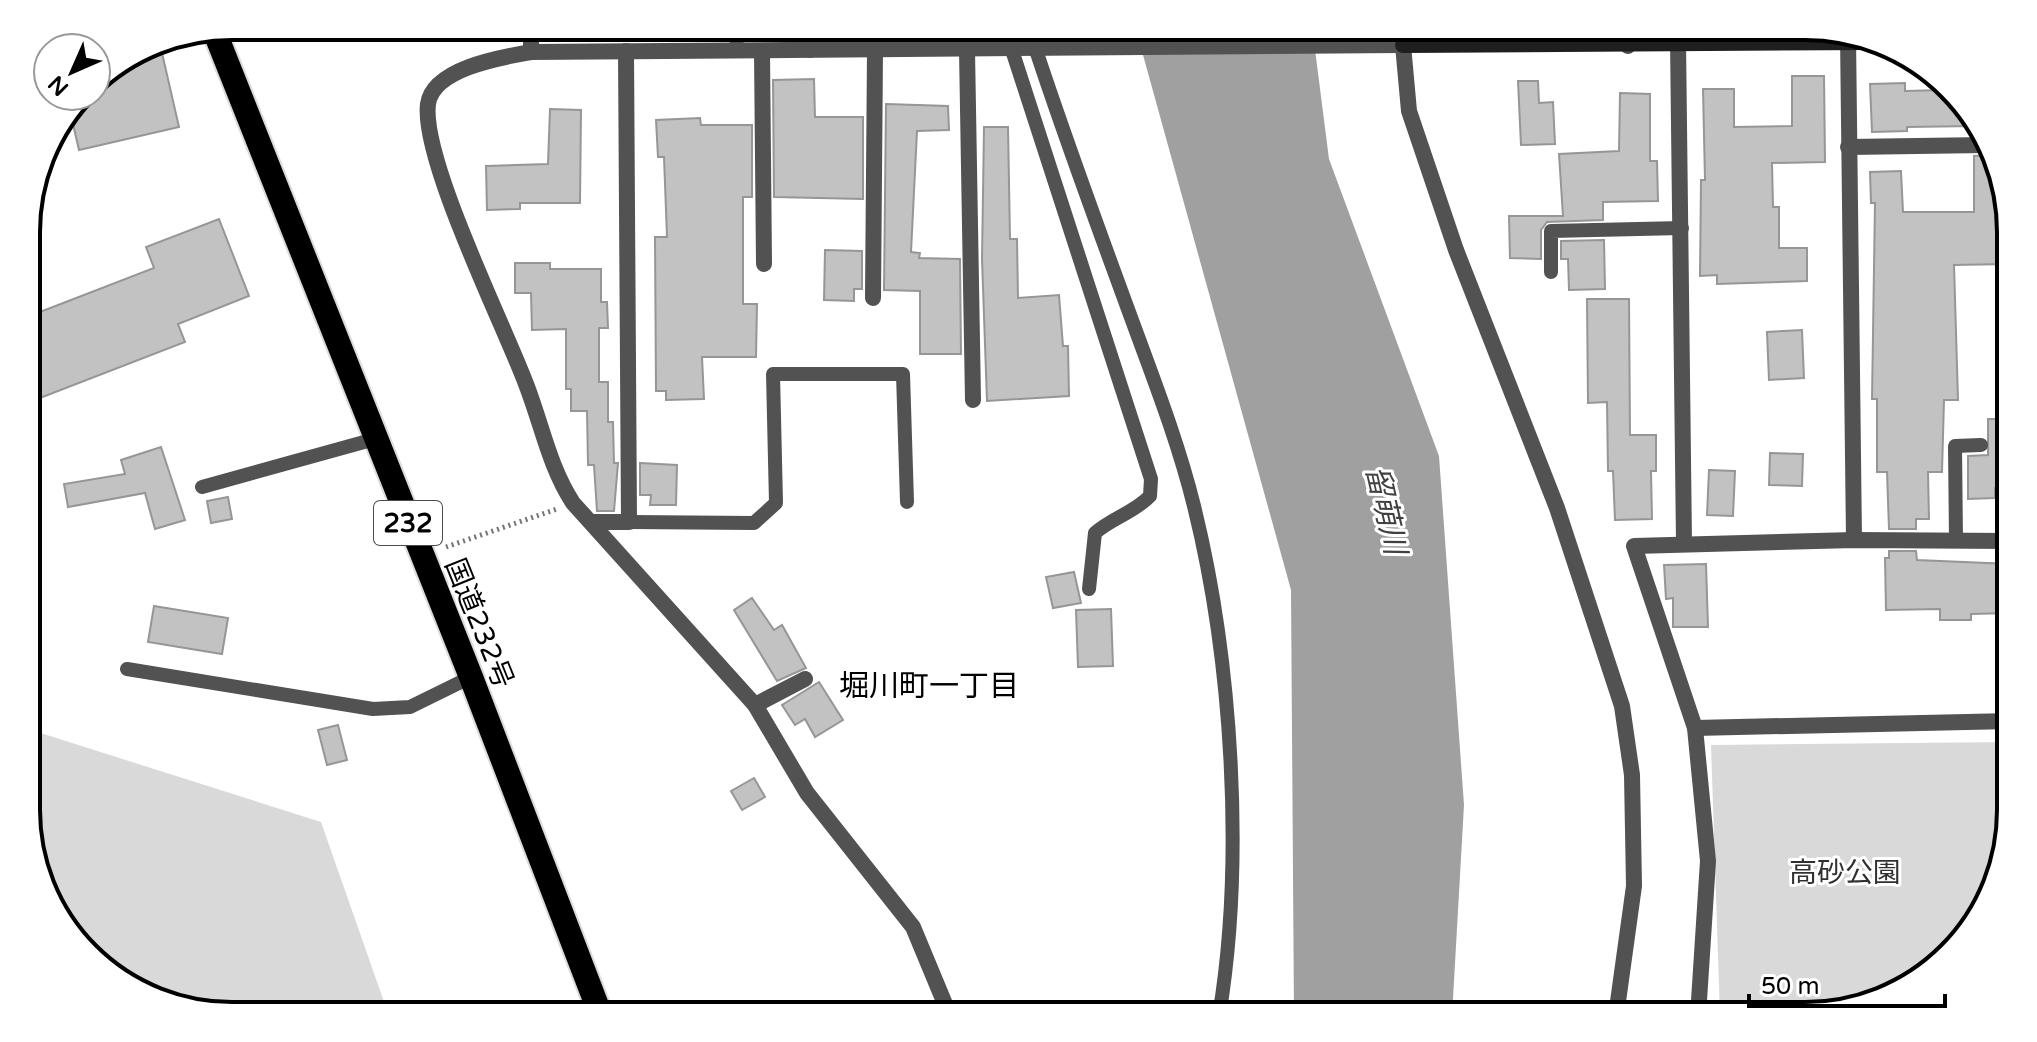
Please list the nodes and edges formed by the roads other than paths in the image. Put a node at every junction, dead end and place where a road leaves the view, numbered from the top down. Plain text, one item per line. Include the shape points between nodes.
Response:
1 (531, 40) edge
2 (737, 40) edge
3 (810, 40) edge
4 (1012, 40) edge
5 (1039, 40) edge
6 (1401, 40) edge
7 (1502, 40) edge
8 (1628, 40) edge
9 (1763, 40) edge
10 (218, 41) edge
11 (1678, 41) junction
12 (1403, 45) junction
13 (1502, 45) junction
14 (1628, 46) junction
15 (1848, 46) edge
16 (967, 50) junction
17 (1012, 50) junction
18 (1042, 50) junction
19 (626, 51) junction
20 (737, 51) junction
21 (762, 51) junction
22 (810, 51) junction
23 (875, 51) junction
24 (531, 52) junction
25 (1976, 145) edge
26 (1848, 147) junction
27 (1682, 228) junction
28 (764, 264) dead end
29 (1551, 272) dead end
30 (873, 298) dead end
31 (973, 400) dead end
32 (375, 439) junction
33 (1981, 445) dead end
34 (202, 487) dead end
35 (907, 502) dead end
36 (593, 522) junction
37 (629, 522) junction
38 (1854, 540) junction
39 (1956, 540) junction
40 (1997, 541) edge
41 (1684, 543) junction
42 (1089, 589) dead end
43 (127, 669) dead end
44 (471, 677) junction
45 (805, 679) dead end
46 (755, 705) junction
47 (1997, 721) edge
48 (1695, 728) junction
49 (596, 1002) edge
50 (944, 1002) edge
51 (1221, 1002) edge
52 (1618, 1002) edge
53 (1699, 1002) edge

1 - 24 street
2 - 20 lane
3 - 22 lane
4 - 17 street
5 - 18 street
6 - 12 street
7 - 13 lane
8 - 14 street
9 - 11 street
10 - 32 highway, 国道232号 / 232
11 - 14 street
11 - 27 street
12 - 13 street
12 - 18 street
12 - 52 street via 1413,125 1557,508 1622,706 1632,775 1634,886
13 - 14 street
15 - 26 street
16 - 17 street
16 - 23 street
16 - 31 street
17 - 18 street
17 - 42 lane via 1151,479 1150,496 1141,505 1095,533
18 - 51 lane via 1194,505 1217,626 1233,805 1230,952
19 - 20 street
19 - 24 street
19 - 37 street
20 - 21 street
21 - 22 street
21 - 28 street
22 - 23 street
23 - 30 street
24 - 36 street via 476,62 437,86 428,103 434,150 528,387 557,478
25 - 26 street
26 - 38 street
27 - 29 lane via 1551,231
27 - 41 street
32 - 34 lane
32 - 44 highway, 国道232号 / 232
33 - 39 lane via 1955,446
35 - 37 lane via 903,374 773,374 776,503 754,523
36 - 37 street
36 - 46 street
38 - 39 street
38 - 41 street
39 - 40 street
41 - 48 street via 1634,546
43 - 44 lane via 373,709 410,707
44 - 49 highway, 国道232号 / 232
45 - 46 street
46 - 50 street via 807,793 913,927
47 - 48 street
48 - 53 street via 1708,861

